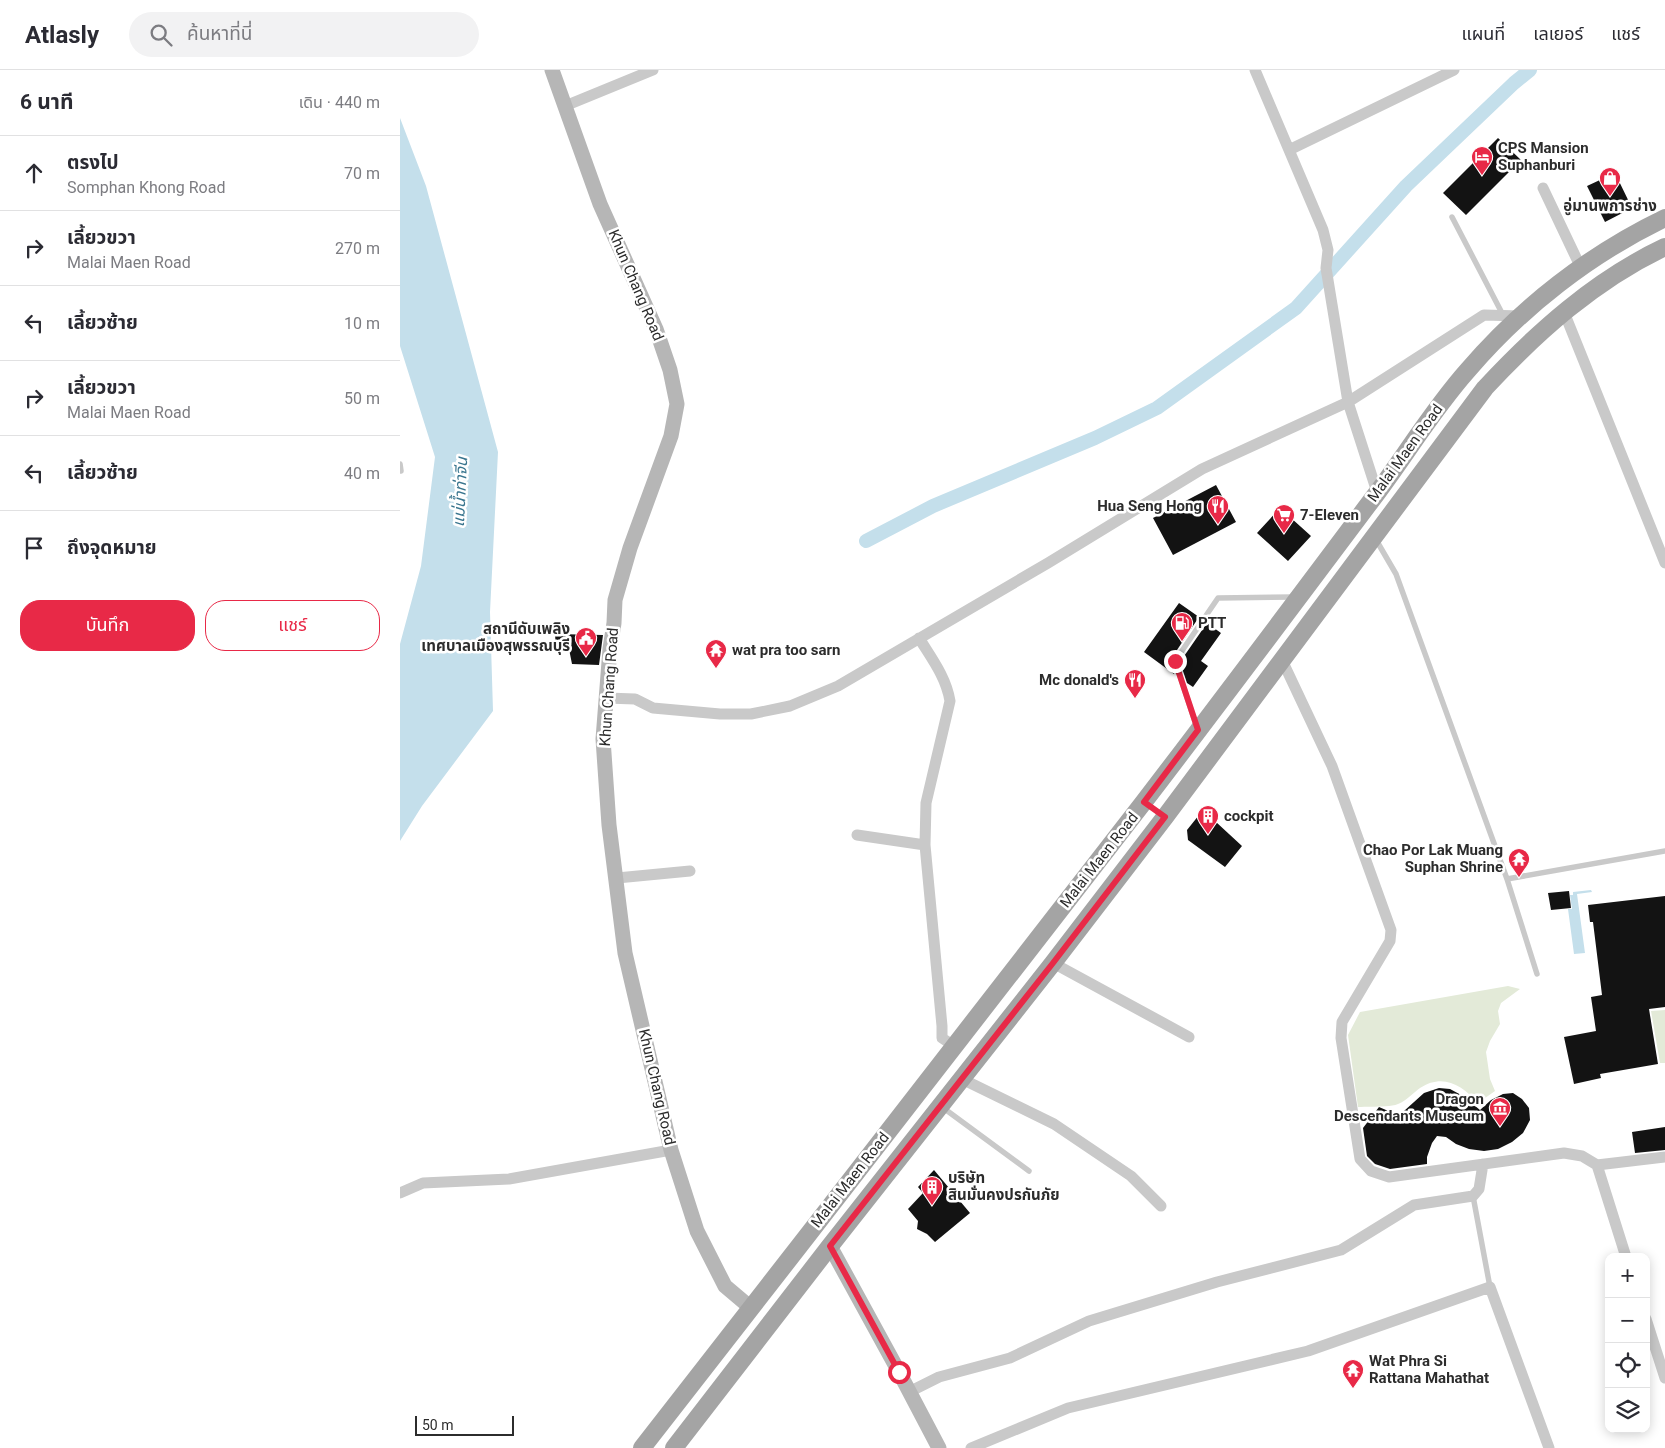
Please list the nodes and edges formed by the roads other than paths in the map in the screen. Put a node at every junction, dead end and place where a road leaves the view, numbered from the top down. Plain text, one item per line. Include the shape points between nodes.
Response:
1 (552, 70) edge
2 (653, 70) edge
3 (1255, 70) edge
4 (1454, 70) edge
5 (565, 106) junction
6 (1289, 150) junction
7 (1543, 188) dead end
8 (1452, 218) dead end
9 (1665, 218) edge
10 (1665, 246) edge
11 (1581, 268) junction
12 (1564, 312) junction
13 (1503, 316) junction
14 (1521, 316) junction
15 (1348, 402) junction
16 (400, 464) edge
17 (401, 471) edge
18 (1378, 492) junction
19 (1355, 521) junction
20 (1374, 536) junction
21 (1665, 563) edge
22 (1298, 597) junction
23 (920, 638) junction
24 (1282, 660) junction
25 (606, 698) junction
26 (1198, 730) junction
27 (1144, 802) junction
28 (1165, 817) junction
29 (857, 835) dead end
30 (925, 845) junction
31 (1665, 851) edge
32 (690, 871) dead end
33 (617, 878) junction
34 (1507, 879) junction
35 (1053, 963) junction
36 (1537, 974) dead end
37 (1189, 1037) dead end
38 (954, 1046) junction
39 (962, 1079) junction
40 (941, 1106) junction
41 (671, 1150) junction
42 (1665, 1157) edge
43 (1483, 1164) junction
44 (1597, 1165) junction
45 (1029, 1171) dead end
46 (400, 1193) edge
47 (1474, 1196) junction
48 (1161, 1206) dead end
49 (830, 1246) junction
50 (1625, 1253) edge
51 (1490, 1287) junction
52 (751, 1308) junction
53 (1650, 1328) edge
54 (1661, 1352) edge
55 (1665, 1378) edge
56 (908, 1392) junction
57 (642, 1448) edge
58 (674, 1448) edge
59 (939, 1448) edge
60 (971, 1448) edge
61 (1549, 1448) edge

1 - 5 main road, Khun Chang Road
2 - 5 street
3 - 6 street
4 - 6 street
5 - 25 main road, Khun Chang Road via 600,204 656,329 677,404 671,436 630,548 615,600
6 - 15 street via 1323,230 1328,250 1326,268
7 - 11 street
8 - 13 lane
9 - 11 main road, Malai Maen Road via 1608,249
10 - 12 main road, Malai Maen Road via 1622,270
11 - 14 main road, Malai Maen Road
12 - 20 main road, Malai Maen Road via 1485,388
12 - 21 street
13 - 14 street
13 - 15 street via 1484,315
14 - 18 main road, Malai Maen Road via 1466,371
15 - 18 street
15 - 23 street via 1202,469
16 - 17 lane
18 - 19 main road, Malai Maen Road
19 - 20 main road
19 - 22 main road, Malai Maen Road
20 - 24 main road, Malai Maen Road
20 - 34 lane via 1396,574
22 - 26 main road, Malai Maen Road
22 - 26 lane via 1218,598 1175,661
23 - 25 street via 810,699 752,714 654,708 635,699
23 - 30 street via 948,686 950,701 926,803
24 - 28 main road, Malai Maen Road
24 - 43 street via 1332,766 1391,930 1390,941 1342,1022 1341,1038 1360,1159 1371,1171 1388,1177
25 - 33 main road, Khun Chang Road via 603,739 609,825
26 - 27 main road, Malai Maen Road
27 - 28 main road
27 - 38 main road, Malai Maen Road
28 - 35 main road, Malai Maen Road
29 - 30 street
30 - 38 street via 942,1038
31 - 34 lane
32 - 33 street
33 - 41 main road, Khun Chang Road via 625,953
34 - 36 lane
35 - 37 street
35 - 39 main road, Malai Maen Road
38 - 52 main road, Malai Maen Road
39 - 40 main road, Malai Maen Road
39 - 48 street via 1054,1124 1131,1176
40 - 45 lane
40 - 49 main road, Malai Maen Road
41 - 46 street via 509,1179 423,1183
41 - 52 main road, Khun Chang Road via 697,1231 725,1286
42 - 44 street
43 - 44 street via 1564,1153 1582,1156
43 - 47 street via 1479,1189
44 - 50 street
47 - 51 lane
47 - 56 street via 1414,1206 1341,1250 1217,1282 1089,1321 1010,1358 939,1377
49 - 56 main road
49 - 58 main road, Malai Maen Road
51 - 60 street via 1308,1351 1068,1408
51 - 61 street
52 - 57 main road, Malai Maen Road
53 - 54 street
54 - 55 street
56 - 59 main road

